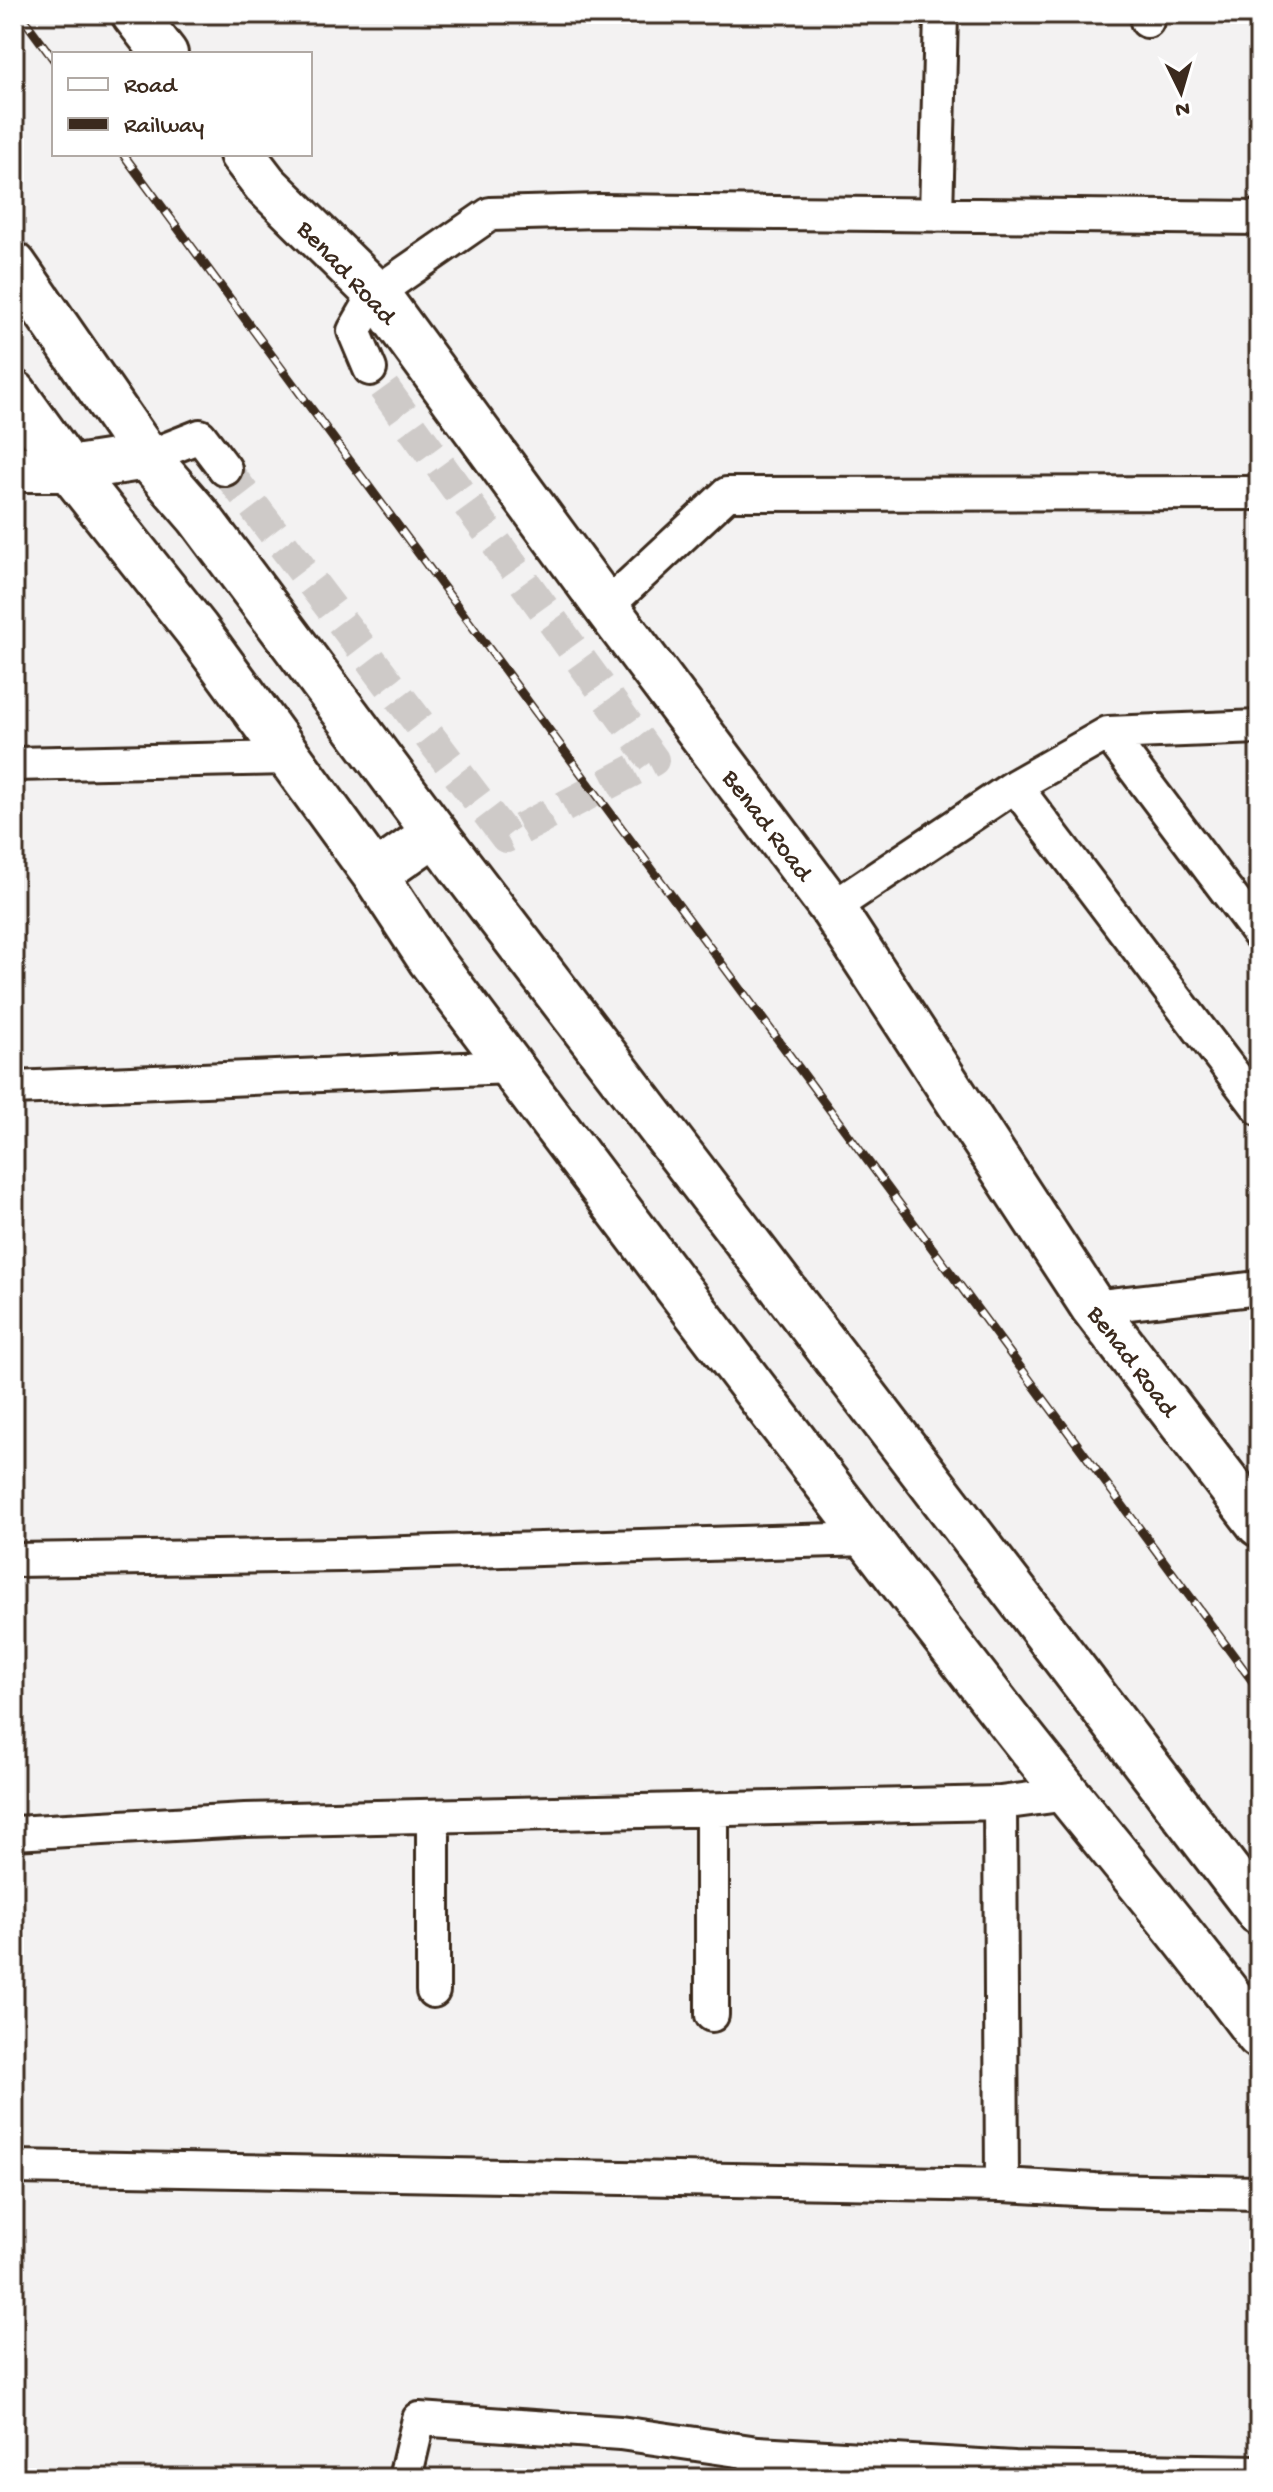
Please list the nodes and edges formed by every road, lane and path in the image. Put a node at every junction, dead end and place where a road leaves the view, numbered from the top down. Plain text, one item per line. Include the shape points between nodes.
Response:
1 (134, 14) edge
2 (941, 14) edge
3 (163, 52) edge
4 (244, 156) edge
5 (936, 215) junction
6 (1259, 218) edge
7 (14, 265) edge
8 (376, 293) junction
9 (370, 369) tunnel mouth
10 (14, 393) edge
11 (147, 457) junction
12 (14, 469) edge
13 (69, 469) junction
14 (225, 469) tunnel mouth
15 (1259, 493) edge
16 (606, 607) junction
17 (1259, 727) edge
18 (1108, 733) junction
19 (288, 758) junction
20 (14, 764) edge
21 (1015, 786) junction
22 (435, 833) junction
23 (375, 875) junction
24 (832, 908) junction
25 (1259, 934) edge
26 (510, 1067) junction
27 (14, 1088) edge
28 (1259, 1108) edge
29 (1259, 1288) edge
30 (1093, 1307) junction
31 (1259, 1524) edge
32 (868, 1539) junction
33 (14, 1560) edge
34 (1068, 1794) junction
35 (1000, 1803) junction
36 (712, 1811) junction
37 (433, 1817) junction
38 (14, 1833) edge
39 (1259, 1912) edge
40 (433, 1991) dead end
41 (712, 2015) dead end
42 (1259, 2036) edge
43 (14, 2167) edge
44 (1002, 2185) junction
45 (1259, 2193) edge
46 (756, 2466) edge
47 (1259, 2472) edge
48 (1014, 2473) edge
49 (405, 2478) edge

1 - 3 main road
2 - 5 street
4 - 8 main road, Benad Road via 265,184
5 - 6 street
5 - 8 street via 490,214
7 - 11 main road
8 - 9 street via 354,331
8 - 16 main road, Benad Road
10 - 13 main road
11 - 13 main road
11 - 14 street via 200,436
11 - 22 main road via 199,517
12 - 13 main road
13 - 19 main road via 196,629
15 - 16 street via 727,494
16 - 24 main road, Benad Road
17 - 18 street
18 - 21 street
18 - 25 street
19 - 20 street
19 - 23 main road
21 - 24 street
21 - 28 street
22 - 23 main road
22 - 39 main road
23 - 26 main road
24 - 30 main road, Benad Road
26 - 27 street
26 - 32 main road
29 - 30 street
30 - 31 main road, Benad Road
32 - 33 street
32 - 34 main road
34 - 35 street
34 - 42 main road
35 - 36 street
35 - 44 street
36 - 37 street
36 - 41 street
37 - 38 street via 245,1820
37 - 40 street
43 - 44 street
44 - 45 street
46 - 48 street
46 - 49 street via 620,2433 419,2419
47 - 48 street

